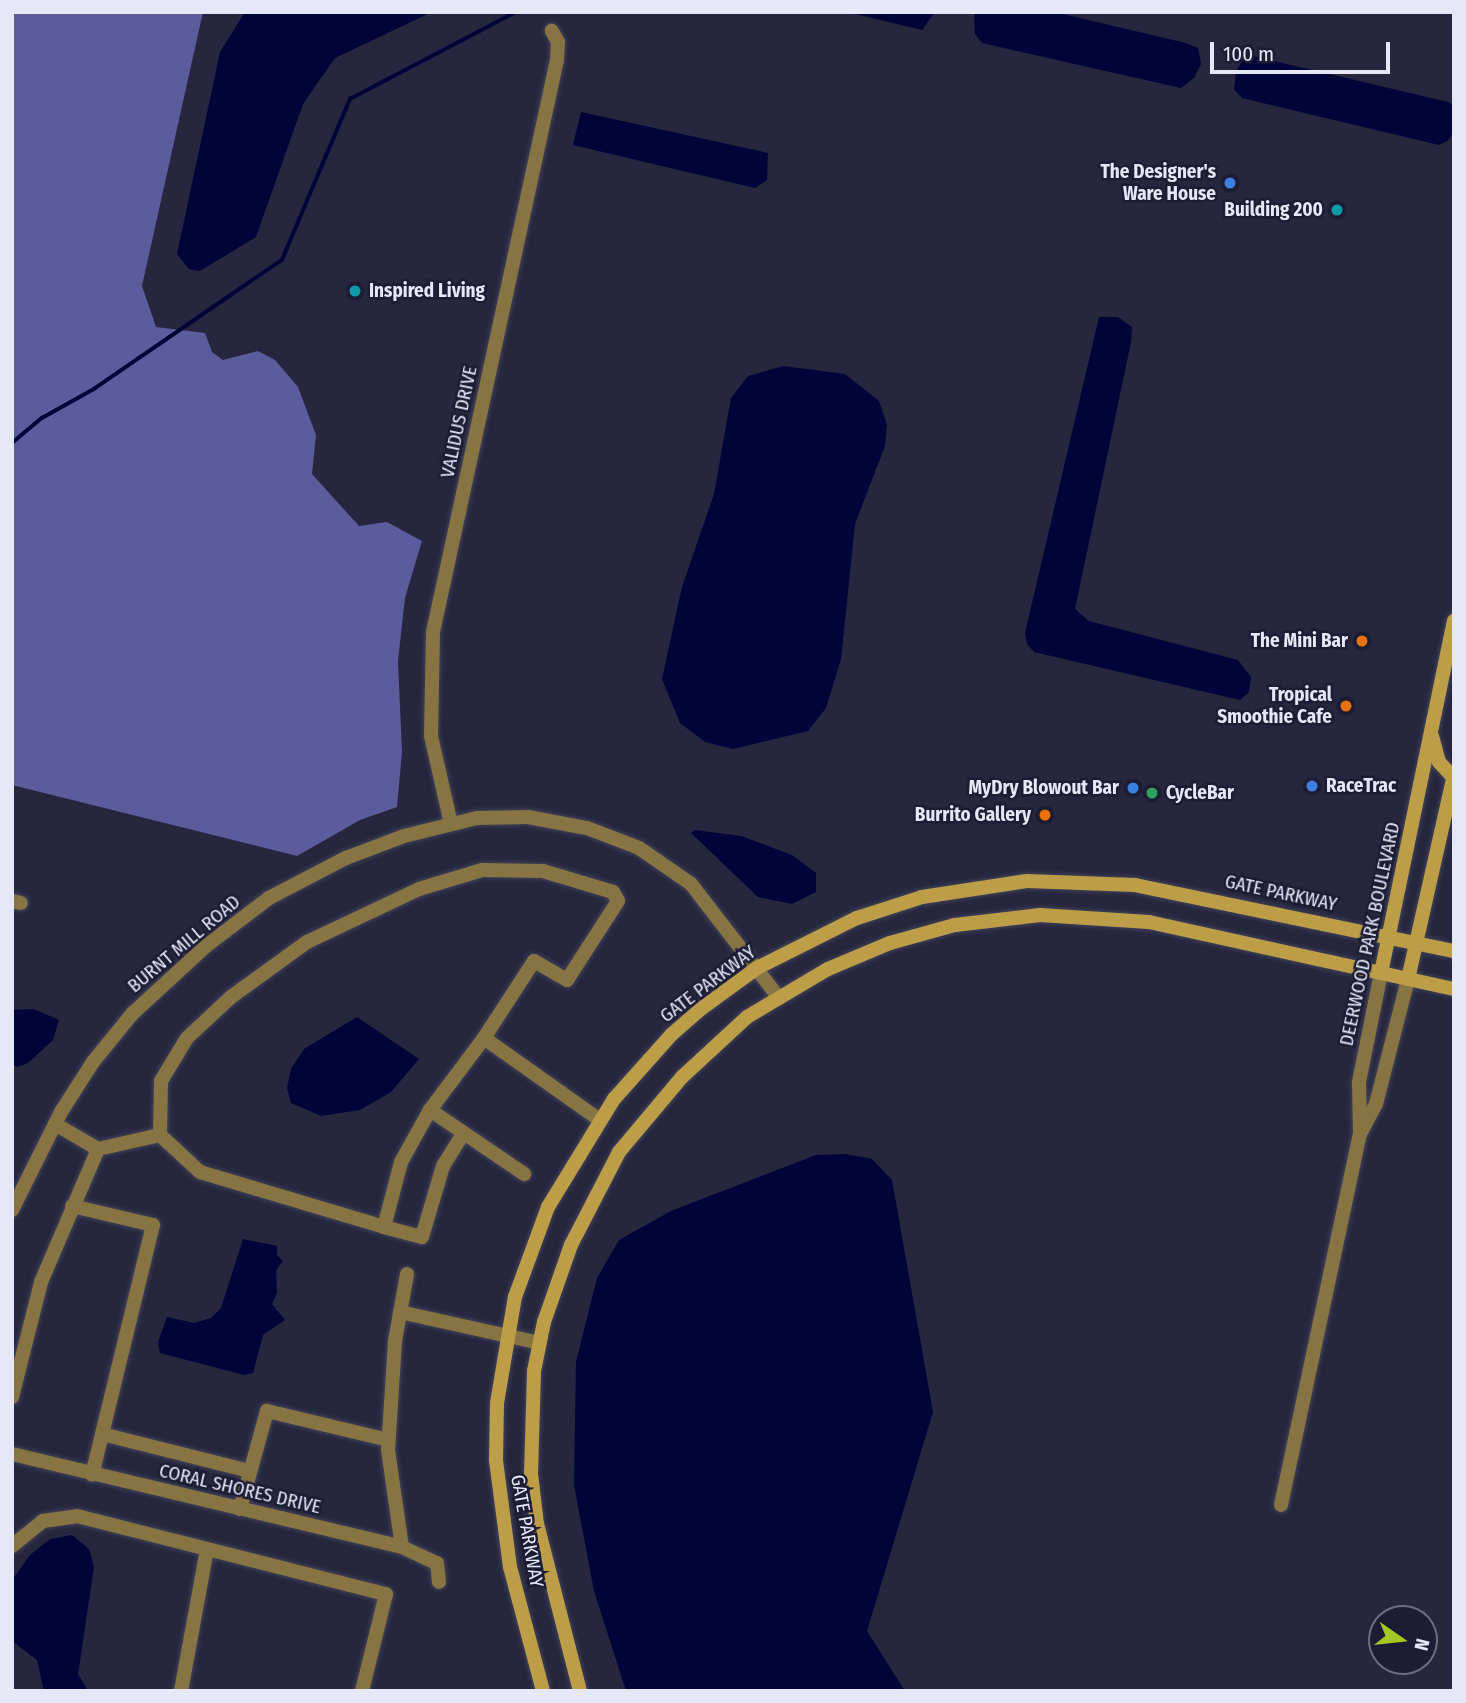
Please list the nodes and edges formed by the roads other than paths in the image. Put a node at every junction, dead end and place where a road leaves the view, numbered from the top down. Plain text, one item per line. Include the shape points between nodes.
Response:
1 (552, 31) dead end
2 (1454, 620) edge
3 (1431, 731) junction
4 (1453, 776) edge
5 (451, 824) junction
6 (1389, 936) junction
7 (1418, 942) junction
8 (1454, 951) edge
9 (757, 968) junction
10 (1381, 973) junction
11 (1408, 979) junction
12 (1454, 989) edge
13 (779, 998) junction
14 (484, 1038) junction
15 (430, 1110) junction
16 (600, 1120) junction
17 (55, 1124) junction
18 (464, 1133) junction
19 (1360, 1134) junction
20 (160, 1135) junction
21 (98, 1149) junction
22 (524, 1174) dead end
23 (72, 1206) junction
24 (12, 1210) edge
25 (384, 1227) junction
26 (407, 1274) dead end
27 (400, 1312) junction
28 (507, 1335) junction
29 (540, 1343) junction
30 (12, 1397) edge
31 (102, 1434) junction
32 (389, 1440) junction
33 (12, 1454) edge
34 (249, 1471) junction
35 (92, 1475) junction
36 (1280, 1505) dead end
37 (240, 1509) junction
38 (12, 1546) edge
39 (402, 1547) junction
40 (207, 1549) junction
41 (439, 1582) dead end
42 (181, 1691) edge
43 (362, 1691) edge
44 (543, 1691) edge
45 (580, 1691) edge

1 - 5 street, VALIDUS DRIVE via 558,42 557,60 433,632 431,736
2 - 3 main road, DEERWOOD PARK BOULEVARD
3 - 4 main road via 1439,762
3 - 6 main road, DEERWOOD PARK BOULEVARD
4 - 7 main road, DEERWOOD PARK BOULEVARD
5 - 9 street, BURNT MILL ROAD via 477,818 528,817 587,828 639,848 691,884
5 - 17 street, BURNT MILL ROAD via 346,858 269,898 206,946 132,1014 93,1062
6 - 7 main road, GATE PARKWAY
6 - 9 main road, GATE PARKWAY via 1136,885 1027,881 888,905
6 - 10 main road, DEERWOOD PARK BOULEVARD
7 - 8 main road, GATE PARKWAY
7 - 11 main road, DEERWOOD PARK BOULEVARD
9 - 13 street, BURNT MILL ROAD
9 - 16 main road, GATE PARKWAY via 671,1035
10 - 11 main road, GATE PARKWAY
10 - 13 main road, GATE PARKWAY via 1149,922 1040,915 955,925 890,943 828,969
10 - 19 street, DEERWOOD PARK BOULEVARD via 1359,1082
11 - 12 main road, GATE PARKWAY
11 - 19 street, DEERWOOD PARK BOULEVARD via 1376,1104
13 - 29 main road, GATE PARKWAY via 730,1031 682,1077 619,1152 571,1245
14 - 15 street
14 - 16 street
14 - 20 street via 534,961 567,980 618,901 613,892 543,871 482,870 419,890 307,942 230,997 187,1038 161,1081
15 - 18 street
15 - 25 street via 401,1162
16 - 28 main road, GATE PARKWAY via 544,1215 515,1297
17 - 21 street
17 - 24 street, BURNT MILL ROAD
18 - 22 street
18 - 25 street via 443,1166 422,1237
19 - 36 street, DEERWOOD PARK BOULEVARD
20 - 21 street
20 - 25 street via 200,1172
21 - 23 street
23 - 30 street via 41,1282
23 - 31 street via 153,1225
26 - 27 street
27 - 28 street
27 - 32 street
28 - 29 street
28 - 44 main road, GATE PARKWAY via 498,1403 500,1514
29 - 45 main road, GATE PARKWAY via 534,1371 531,1463 537,1524
31 - 34 street
31 - 35 street
32 - 34 street via 267,1411
32 - 39 street
33 - 35 street, CORAL SHORES DRIVE
34 - 37 street
35 - 37 street, CORAL SHORES DRIVE
37 - 39 street, CORAL SHORES DRIVE
38 - 40 street via 43,1521 77,1516
39 - 41 street, CORAL SHORES DRIVE via 437,1563
40 - 42 street
40 - 43 street via 386,1594

